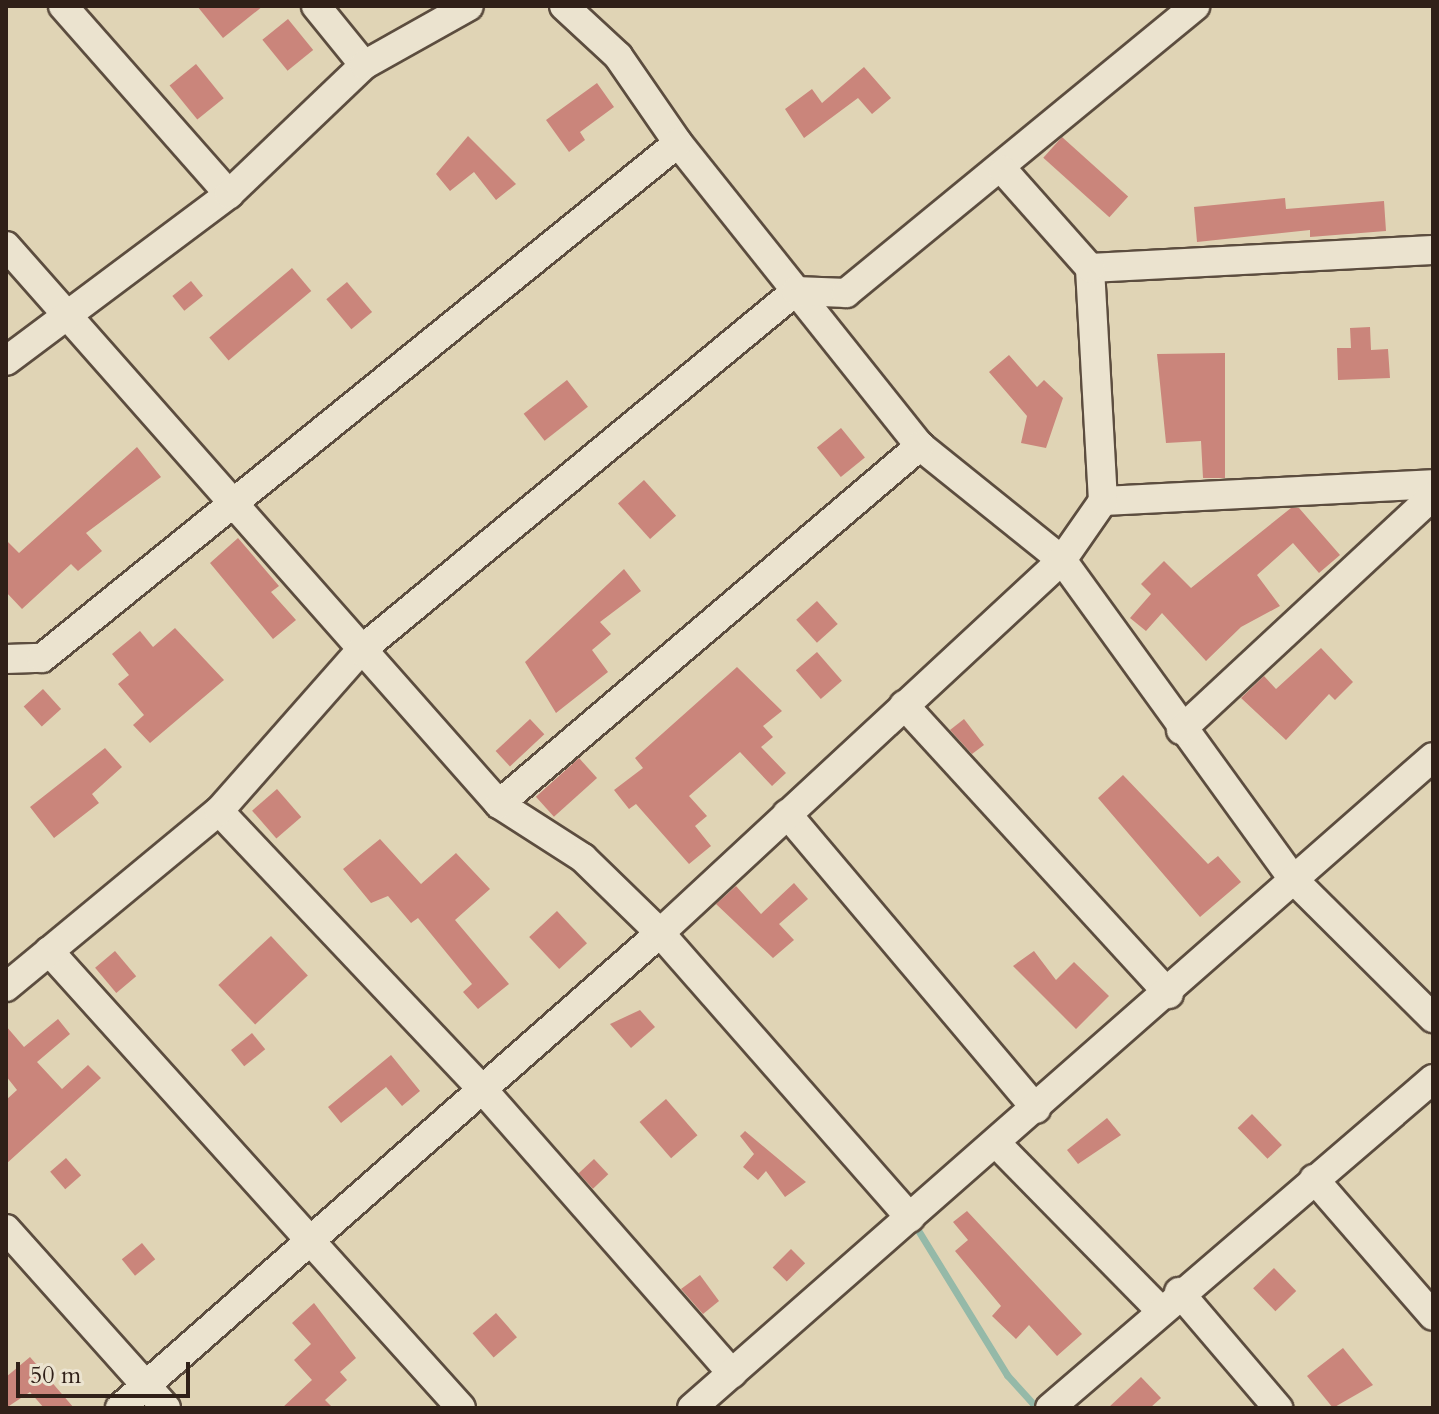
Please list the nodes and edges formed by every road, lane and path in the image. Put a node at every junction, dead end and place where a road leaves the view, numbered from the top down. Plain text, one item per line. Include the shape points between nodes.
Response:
1 (63, 6) edge
2 (316, 6) edge
3 (469, 6) edge
4 (564, 6) edge
5 (1195, 6) edge
6 (364, 65) junction
7 (678, 143) junction
8 (1003, 170) junction
9 (229, 194) junction
10 (6, 246) edge
11 (1433, 250) edge
12 (1090, 268) junction
13 (796, 291) junction
14 (70, 319) junction
15 (6, 361) edge
16 (920, 446) junction
17 (1433, 484) edge
18 (1433, 496) edge
19 (1103, 501) junction
20 (237, 502) junction
21 (1062, 560) junction
22 (360, 651) junction
23 (6, 659) edge
24 (904, 705) junction
25 (1181, 730) junction
26 (1433, 757) edge
27 (499, 804) junction
28 (219, 811) junction
29 (787, 814) junction
30 (1294, 880) junction
31 (660, 933) junction
32 (49, 951) junction
33 (6, 987) edge
34 (1169, 994) junction
35 (1433, 1018) edge
36 (1433, 1079) edge
37 (484, 1091) junction
38 (1036, 1109) junction
39 (996, 1143) junction
40 (1314, 1179) junction
41 (910, 1218) junction
42 (6, 1229) edge
43 (315, 1239) junction
44 (1169, 1301) junction
45 (1433, 1316) edge
46 (732, 1373) junction
47 (147, 1383) junction
48 (120, 1408) edge
49 (166, 1408) edge
50 (461, 1408) edge
51 (692, 1408) edge
52 (1050, 1408) edge
53 (1278, 1408) edge

1 - 9 street
2 - 6 street
3 - 6 street
4 - 7 street via 618,56
5 - 8 street
6 - 9 street
7 - 13 street
7 - 20 street
8 - 12 street
8 - 13 street via 846,293
9 - 14 street
10 - 14 street
11 - 12 street
12 - 19 street
13 - 16 street
13 - 22 street
14 - 15 street
14 - 20 street
16 - 21 street
16 - 27 street
17 - 19 street
18 - 25 street
19 - 21 street
20 - 22 street
20 - 23 street via 42,658
21 - 24 street
21 - 25 street
22 - 27 street
22 - 28 street
24 - 29 street
24 - 34 street
25 - 30 street
26 - 30 street
27 - 31 street via 583,858
28 - 32 street
28 - 37 street
29 - 31 street
29 - 38 street
30 - 34 street
30 - 35 street
31 - 37 street
31 - 41 street
32 - 33 street
32 - 43 street
34 - 38 street
36 - 40 street
37 - 43 street
37 - 46 street
38 - 39 street
39 - 41 street
39 - 44 street
40 - 44 street
40 - 45 street
41 - 46 street
42 - 47 street
43 - 47 street
43 - 50 street
44 - 52 street
44 - 53 street
46 - 51 street
47 - 48 street
47 - 49 street

